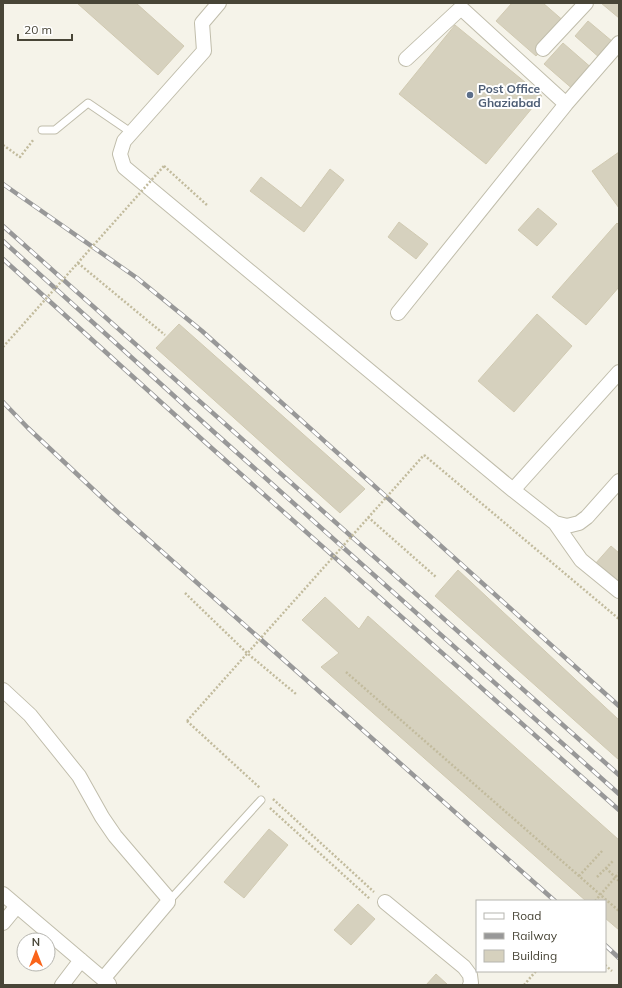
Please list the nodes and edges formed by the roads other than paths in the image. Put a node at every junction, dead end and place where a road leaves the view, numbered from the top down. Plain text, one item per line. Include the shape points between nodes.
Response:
1 (219, 3) edge
2 (586, 3) edge
3 (619, 43) edge
4 (544, 49) dead end
5 (406, 59) dead end
6 (566, 104) junction
7 (42, 130) road end
8 (132, 133) junction
9 (398, 313) dead end
10 (619, 372) edge
11 (619, 481) edge
12 (513, 490) junction
13 (555, 523) junction
14 (619, 591) edge
15 (3, 690) edge
16 (261, 800) road end
17 (3, 894) edge
18 (168, 902) junction
19 (385, 902) road end
20 (17, 906) junction
21 (3, 923) edge
22 (81, 960) junction
23 (106, 982) edge
24 (62, 985) edge
25 (470, 985) edge

1 - 8 street via 202,23 204,51
2 - 4 street
3 - 6 street
5 - 6 street via 461,8
6 - 9 street
7 - 8 lane via 55,130 88,103
8 - 12 street via 124,141 120,154 124,168
10 - 12 street
11 - 13 street via 579,523 567,526
12 - 13 street
13 - 14 street via 581,560
15 - 18 street via 30,715 79,776 102,818 167,896
16 - 18 lane
17 - 20 street
18 - 23 street
19 - 25 street via 464,967 470,975
20 - 21 street
20 - 22 street
22 - 23 street
22 - 24 street

